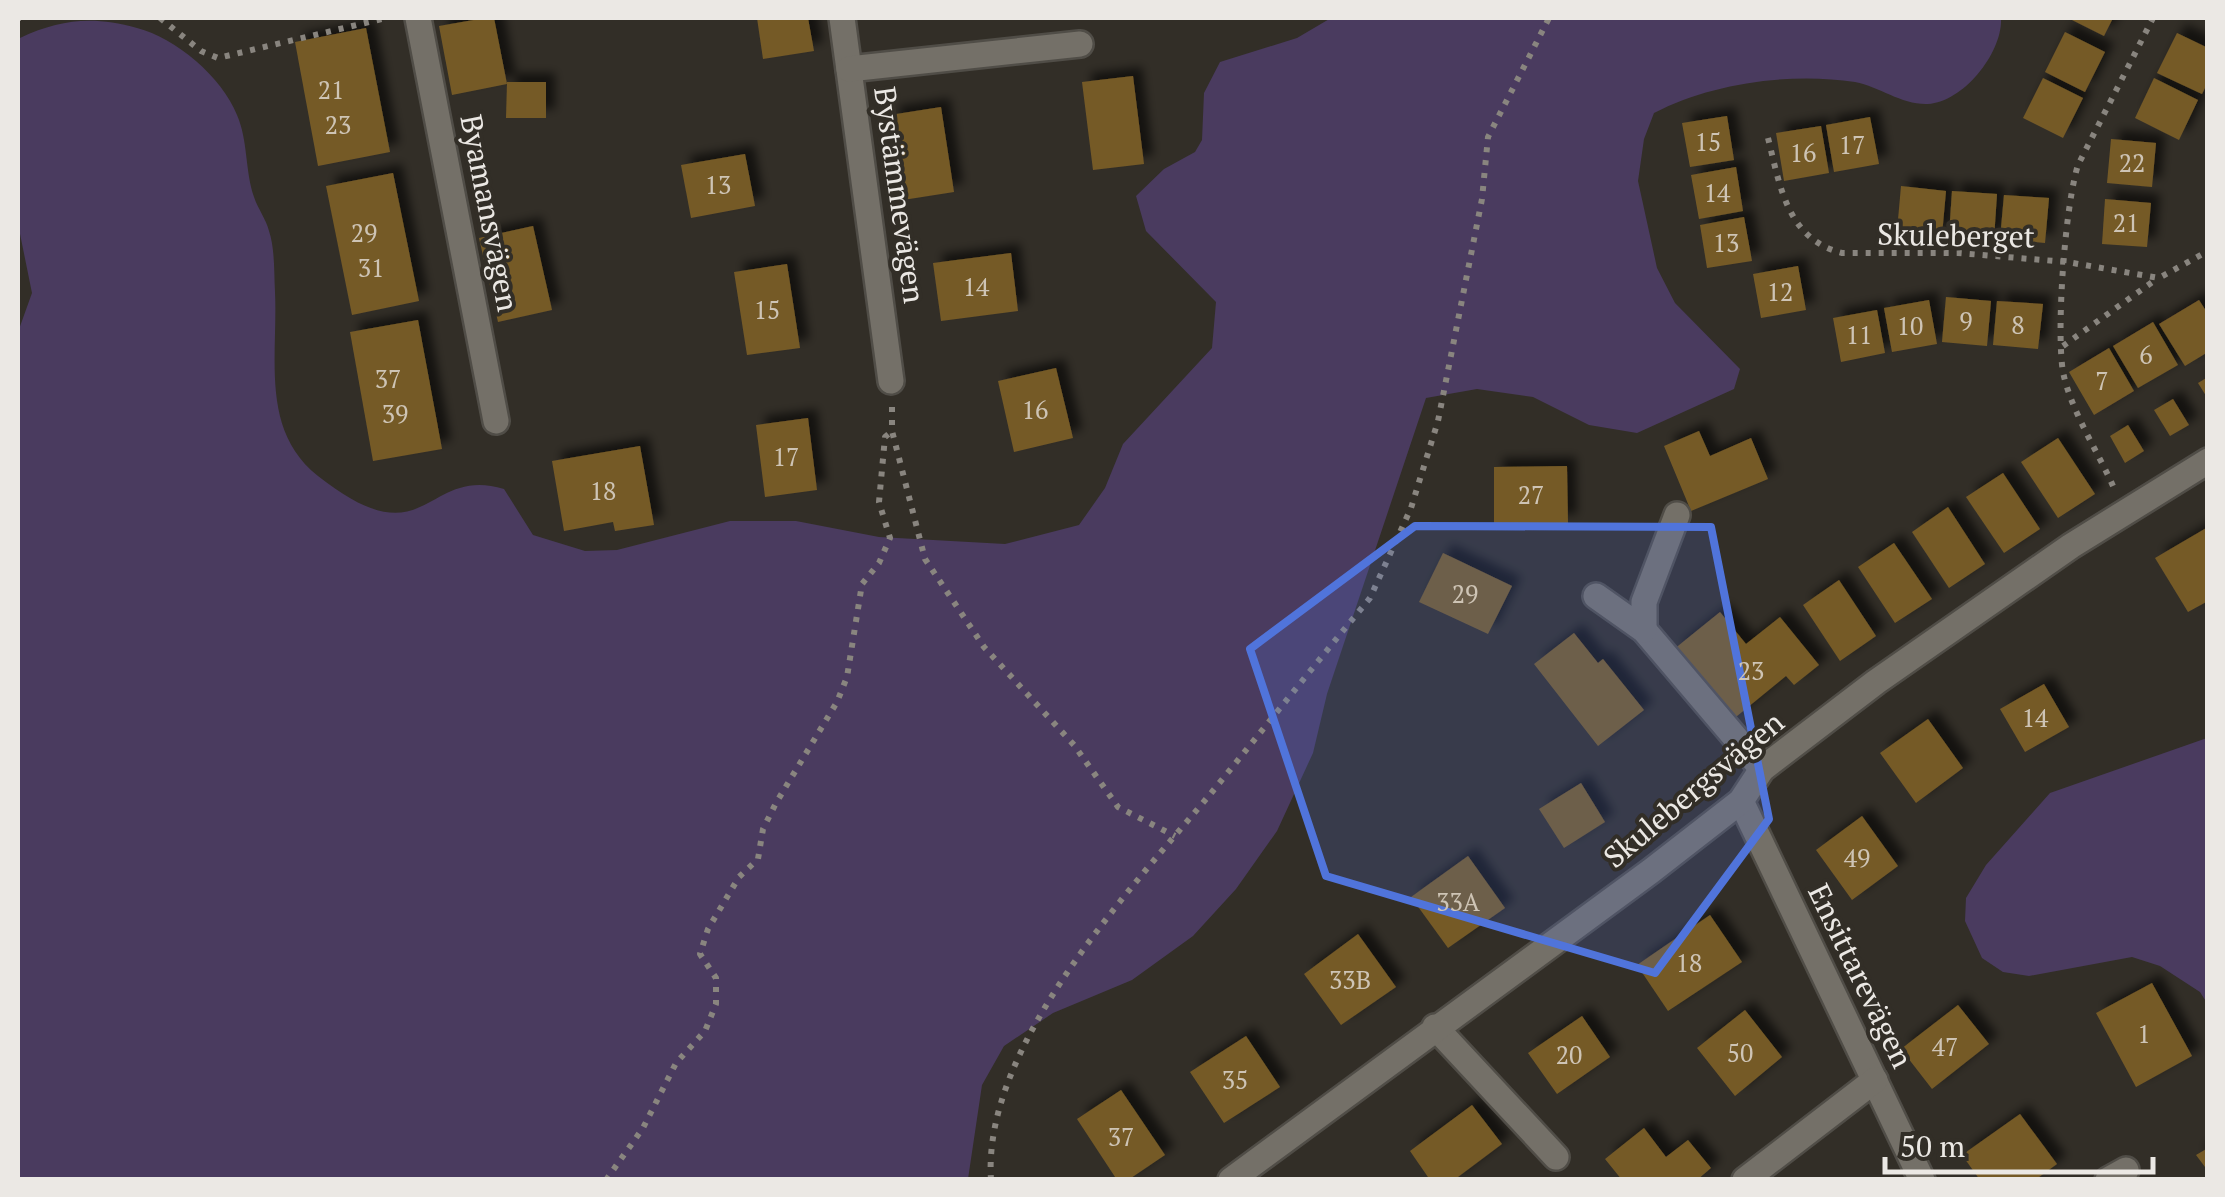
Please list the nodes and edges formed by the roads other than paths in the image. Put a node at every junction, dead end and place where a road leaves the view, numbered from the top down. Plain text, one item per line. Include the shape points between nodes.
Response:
1 (418, 18) edge
2 (842, 18) edge
3 (1080, 44) dead end
4 (850, 70) junction
5 (891, 381) road end
6 (496, 421) dead end
7 (2208, 462) edge
8 (1676, 516) dead end
9 (1596, 596) dead end
10 (1644, 630) junction
11 (1762, 769) junction
12 (1741, 801) junction
13 (1435, 1027) junction
14 (1875, 1080) junction
15 (1556, 1158) dead end
16 (1230, 1180) edge
17 (1745, 1180) edge
18 (1922, 1180) edge

1 - 6 street, Byamansvägen
2 - 4 street, Bystämmevägen
3 - 4 street
4 - 5 street, Bystämmevägen
7 - 11 street, Skulebergsvägen via 2125,511 1876,682
8 - 10 street via 1644,602
9 - 10 street
10 - 11 street
11 - 12 street, Skulebergsvägen
12 - 13 street, Skulebergsvägen
12 - 14 street, Ensittarevägen
13 - 15 street
13 - 16 street, Skulebergsvägen
14 - 17 street
14 - 18 street, Ensittarevägen

